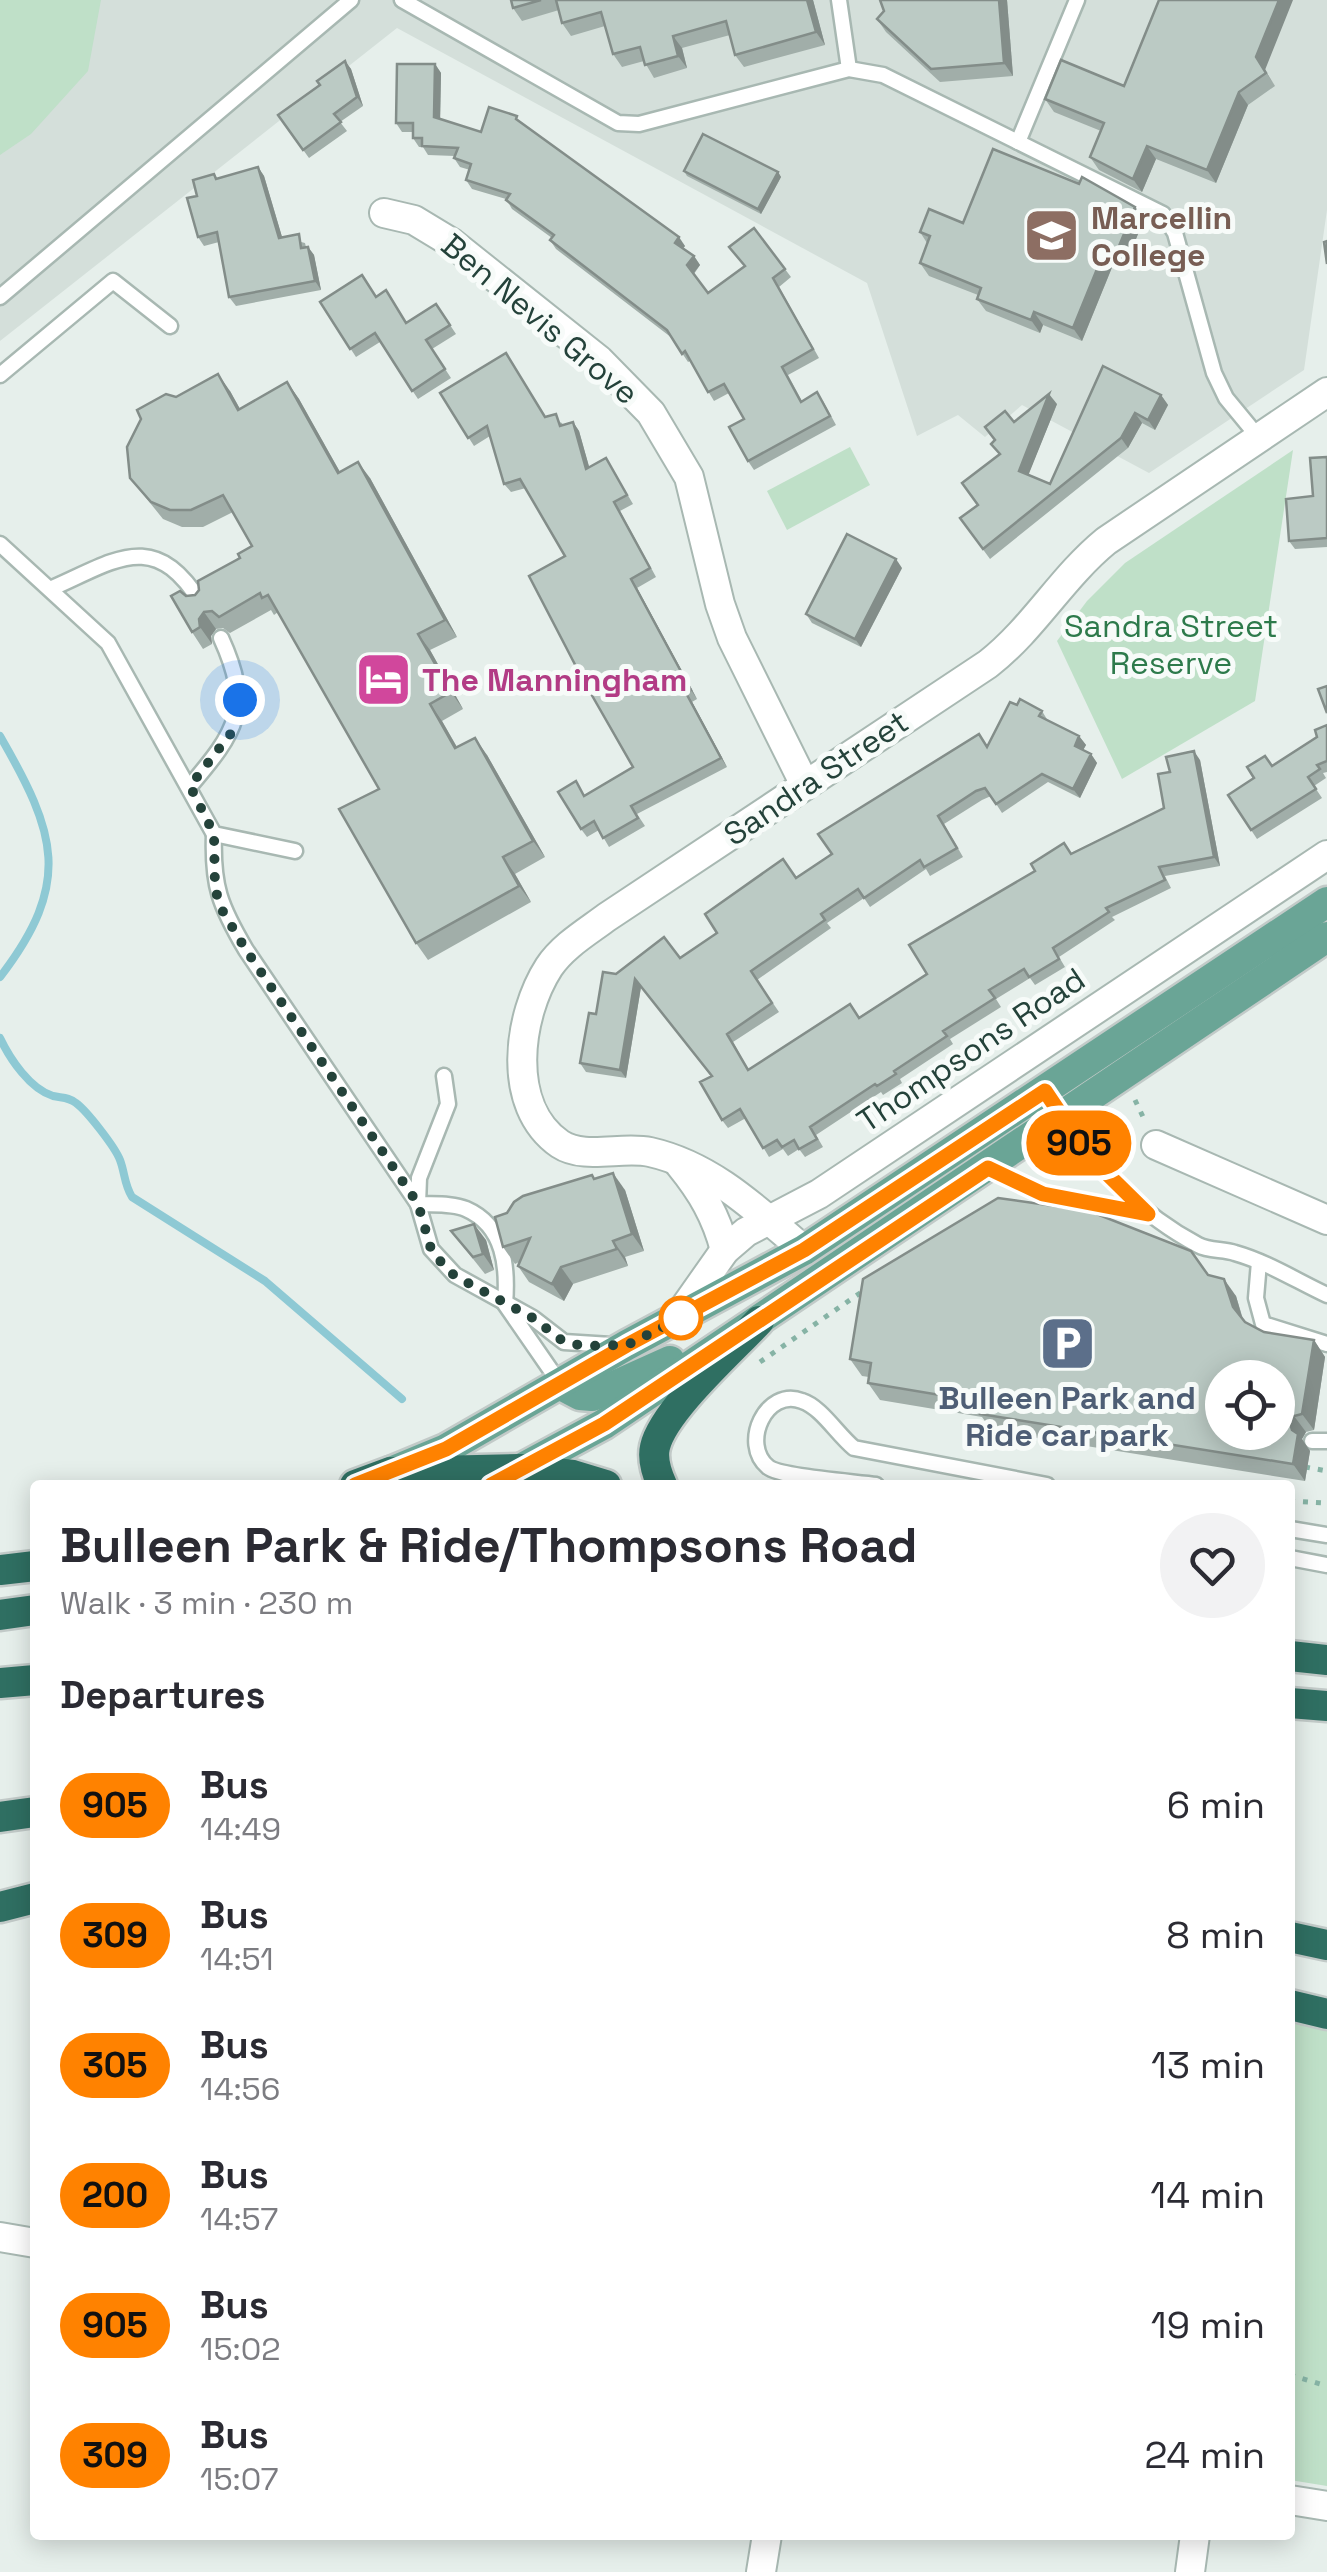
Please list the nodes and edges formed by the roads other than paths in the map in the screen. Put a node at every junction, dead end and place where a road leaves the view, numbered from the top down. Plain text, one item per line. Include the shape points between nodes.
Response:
1 (352, 0) edge
2 (402, 0) edge
3 (839, 0) edge
4 (1077, 0) edge
5 (849, 69) junction
6 (1018, 142) junction
7 (384, 213) dead end
8 (0, 297) edge
9 (170, 326) dead end
10 (0, 375) edge
11 (1327, 392) edge
12 (1259, 438) junction
13 (0, 544) edge
14 (50, 590) junction
15 (201, 603) edge
16 (222, 638) edge
17 (804, 785) junction
18 (190, 786) junction
19 (214, 834) junction
20 (296, 851) dead end
21 (1327, 855) edge
22 (1327, 902) edge
23 (1327, 937) edge
24 (444, 1076) dead end
25 (1052, 1104) junction
26 (1156, 1145) road end
27 (678, 1164) junction
28 (988, 1168) junction
29 (418, 1204) junction
30 (1148, 1214) junction
31 (768, 1219) junction
32 (1327, 1220) edge
33 (725, 1250) junction
34 (804, 1250) junction
35 (1259, 1262) junction
36 (1327, 1295) edge
37 (504, 1304) junction
38 (759, 1321) junction
39 (674, 1322) junction
40 (1327, 1344) edge
41 (627, 1345) junction
42 (561, 1384) junction
43 (520, 1468) junction
44 (390, 1472) junction
45 (368, 1480) edge
46 (500, 1480) edge
47 (590, 1480) edge
48 (660, 1480) edge
49 (843, 1480) edge
50 (1021, 1480) edge
51 (1295, 1530) edge
52 (1327, 1535) edge
53 (1295, 1559) edge
54 (1327, 1565) edge
55 (30, 1567) edge
56 (0, 1570) edge
57 (30, 1611) edge
58 (0, 1616) edge
59 (1295, 1657) edge
60 (1327, 1660) edge
61 (30, 1681) edge
62 (0, 1684) edge
63 (1295, 1703) edge
64 (1327, 1706) edge
65 (30, 1815) edge
66 (0, 1818) edge
67 (30, 1899) edge
68 (0, 1907) edge
69 (1295, 1938) edge
70 (1327, 1945) edge
71 (1295, 2006) edge
72 (1327, 2014) edge
73 (0, 2237) edge
74 (30, 2242) edge
75 (1295, 2501) edge
76 (1327, 2506) edge
77 (767, 2540) edge
78 (1195, 2540) edge
79 (761, 2572) edge
80 (1190, 2572) edge

1 - 8 lane
2 - 5 lane via 618,123 639,124
3 - 5 lane
4 - 6 lane
5 - 6 lane via 883,75
6 - 12 lane via 1164,214 1217,382
7 - 17 street, Ben Nevis Grove via 414,220 452,243 599,360 650,413 689,477 732,638
9 - 10 lane via 113,281
11 - 12 street, Sandra Street
12 - 17 street, Sandra Street via 1090,554 988,664
13 - 14 lane
14 - 15 lane via 120,558 152,557 179,571
14 - 18 lane via 118,657
16 - 18 lane via 237,680 238,714 222,748
17 - 27 street, Sandra Street via 578,938 550,966 530,1012 525,1088 553,1138 576,1151 636,1150
18 - 19 lane
19 - 20 lane
19 - 29 lane via 222,910
21 - 31 street, Thompsons Road via 819,1194
22 - 25 main road, Thompsons Road
23 - 25 main road, Thompsons Road via 1123,1074
24 - 29 lane via 448,1104 419,1178
25 - 28 main road, Thompsons Road
25 - 30 lane via 1088,1155
25 - 34 main road, Thompsons Road
26 - 32 street
27 - 31 street, Sandra Street via 731,1188
27 - 33 street via 703,1192
28 - 30 lane via 1043,1194
28 - 38 main road, Thompsons Road
29 - 37 lane via 431,1249 444,1266
29 - 37 lane via 468,1210 488,1226 504,1251
30 - 35 lane via 1202,1248
31 - 33 street, Thompsons Road
31 - 34 street, Sandra Street
33 - 39 street, Thompsons Road
34 - 39 main road, Thompsons Road
35 - 36 lane
35 - 40 lane via 1256,1298 1264,1324
37 - 41 lane via 564,1342
37 - 42 lane
38 - 42 main road via 592,1396
38 - 43 main road, Thompsons Road via 604,1424
38 - 48 highway via 664,1428 654,1448
39 - 41 main road, Thompsons Road
41 - 42 main road, Thompsons Road
42 - 44 main road, Thompsons Road via 446,1449
43 - 44 highway
43 - 46 main road, Thompsons Road
43 - 47 highway
44 - 45 highway, Thompsons Road
49 - 50 lane via 768,1467 757,1447 767,1409 800,1399 854,1448
51 - 52 lane
53 - 54 lane
55 - 56 highway
57 - 58 highway
59 - 60 highway
61 - 62 highway
63 - 64 highway
65 - 66 highway
67 - 68 highway
69 - 70 highway
71 - 72 highway
73 - 74 street
75 - 76 street
77 - 79 street
78 - 80 street

